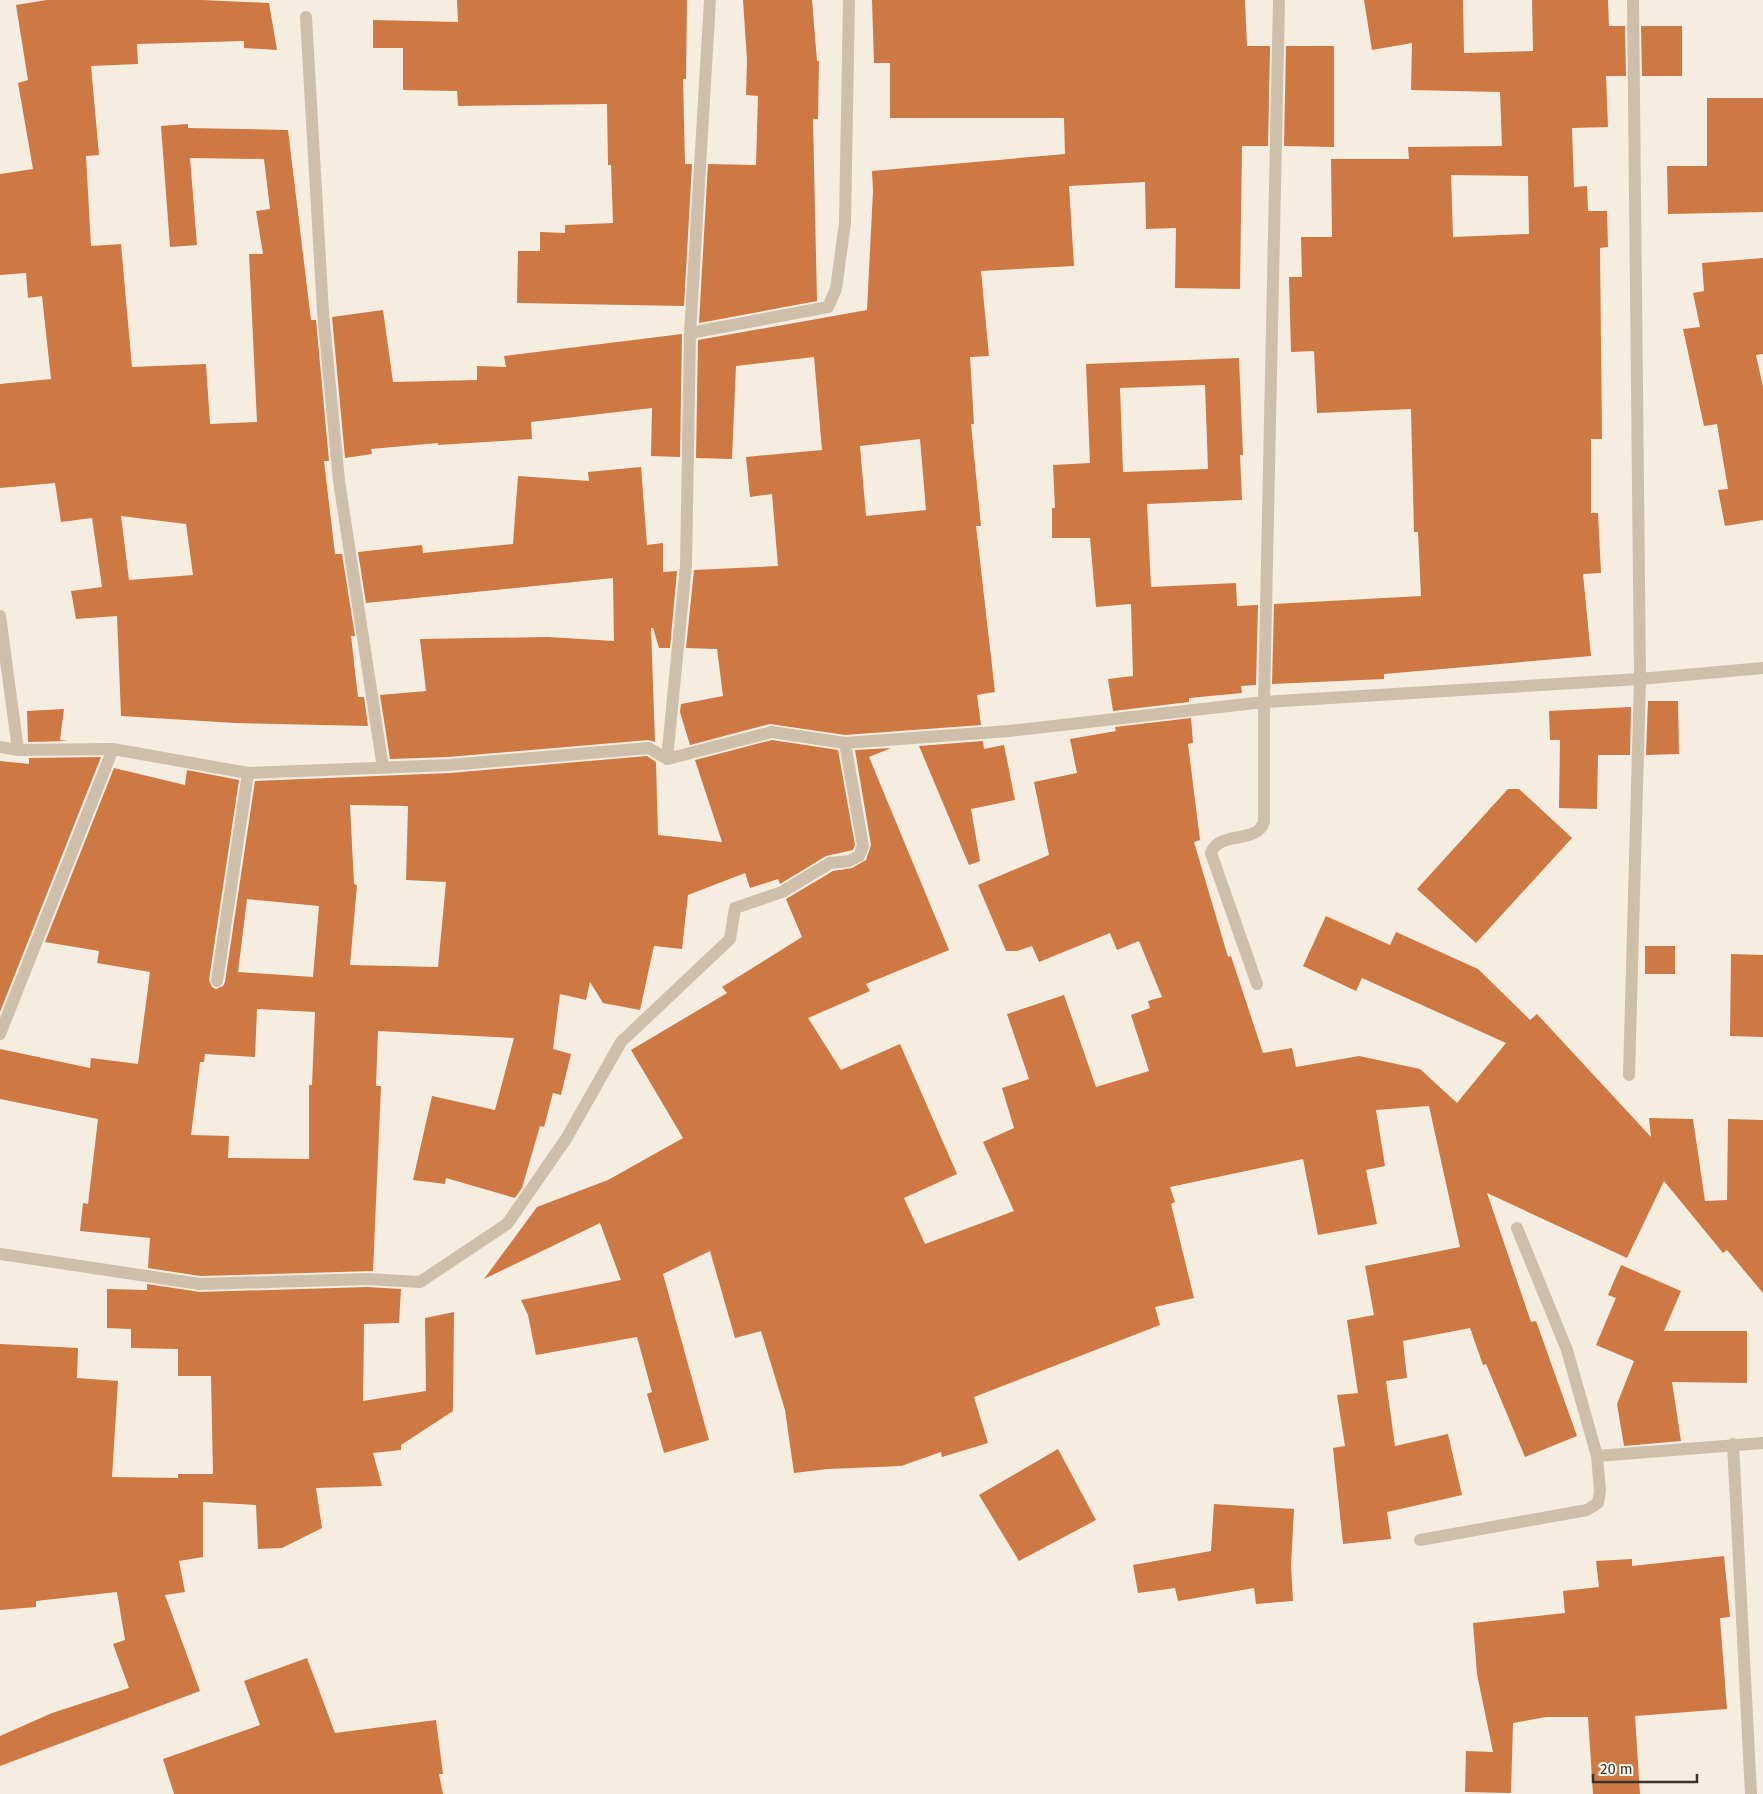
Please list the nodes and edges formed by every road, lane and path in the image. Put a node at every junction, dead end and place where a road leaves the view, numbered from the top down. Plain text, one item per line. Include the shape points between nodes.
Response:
1 (710, 0) edge
2 (849, 0) edge
3 (1279, 0) edge
4 (1633, 0) edge
5 (306, 17) dead end
6 (690, 334) junction
7 (0, 616) edge
8 (1763, 668) edge
9 (1640, 679) junction
10 (1264, 702) junction
11 (845, 743) junction
12 (0, 747) edge
13 (113, 749) junction
14 (18, 750) junction
15 (668, 758) junction
16 (383, 768) junction
17 (248, 773) junction
18 (217, 981) dead end
19 (1257, 984) dead end
20 (0, 1034) edge
21 (1629, 1075) dead end
22 (1517, 1228) dead end
23 (0, 1254) edge
24 (1763, 1443) edge
25 (1733, 1444) junction
26 (1597, 1456) junction
27 (1420, 1540) dead end
28 (1751, 1794) edge

1 - 6 street
2 - 6 street via 845,223 836,289 828,307
3 - 10 street
4 - 9 street
5 - 16 street via 324,312 339,481
6 - 15 street via 686,565
7 - 14 street
8 - 9 street
9 - 10 street
9 - 21 street
10 - 11 street via 1009,731
10 - 19 street via 1262,828 1255,833 1220,842 1213,846 1211,852
11 - 15 street via 772,732
11 - 23 street via 864,846 859,856 830,863 782,892 735,908 730,939 621,1042 566,1139 507,1224 420,1282 367,1279 200,1284
12 - 14 street
13 - 14 street
13 - 17 street
13 - 20 street
15 - 16 street via 648,748
16 - 17 street
17 - 18 street
22 - 26 street via 1567,1350
24 - 25 street
25 - 26 street
25 - 28 street
26 - 27 street via 1598,1503 1587,1510

